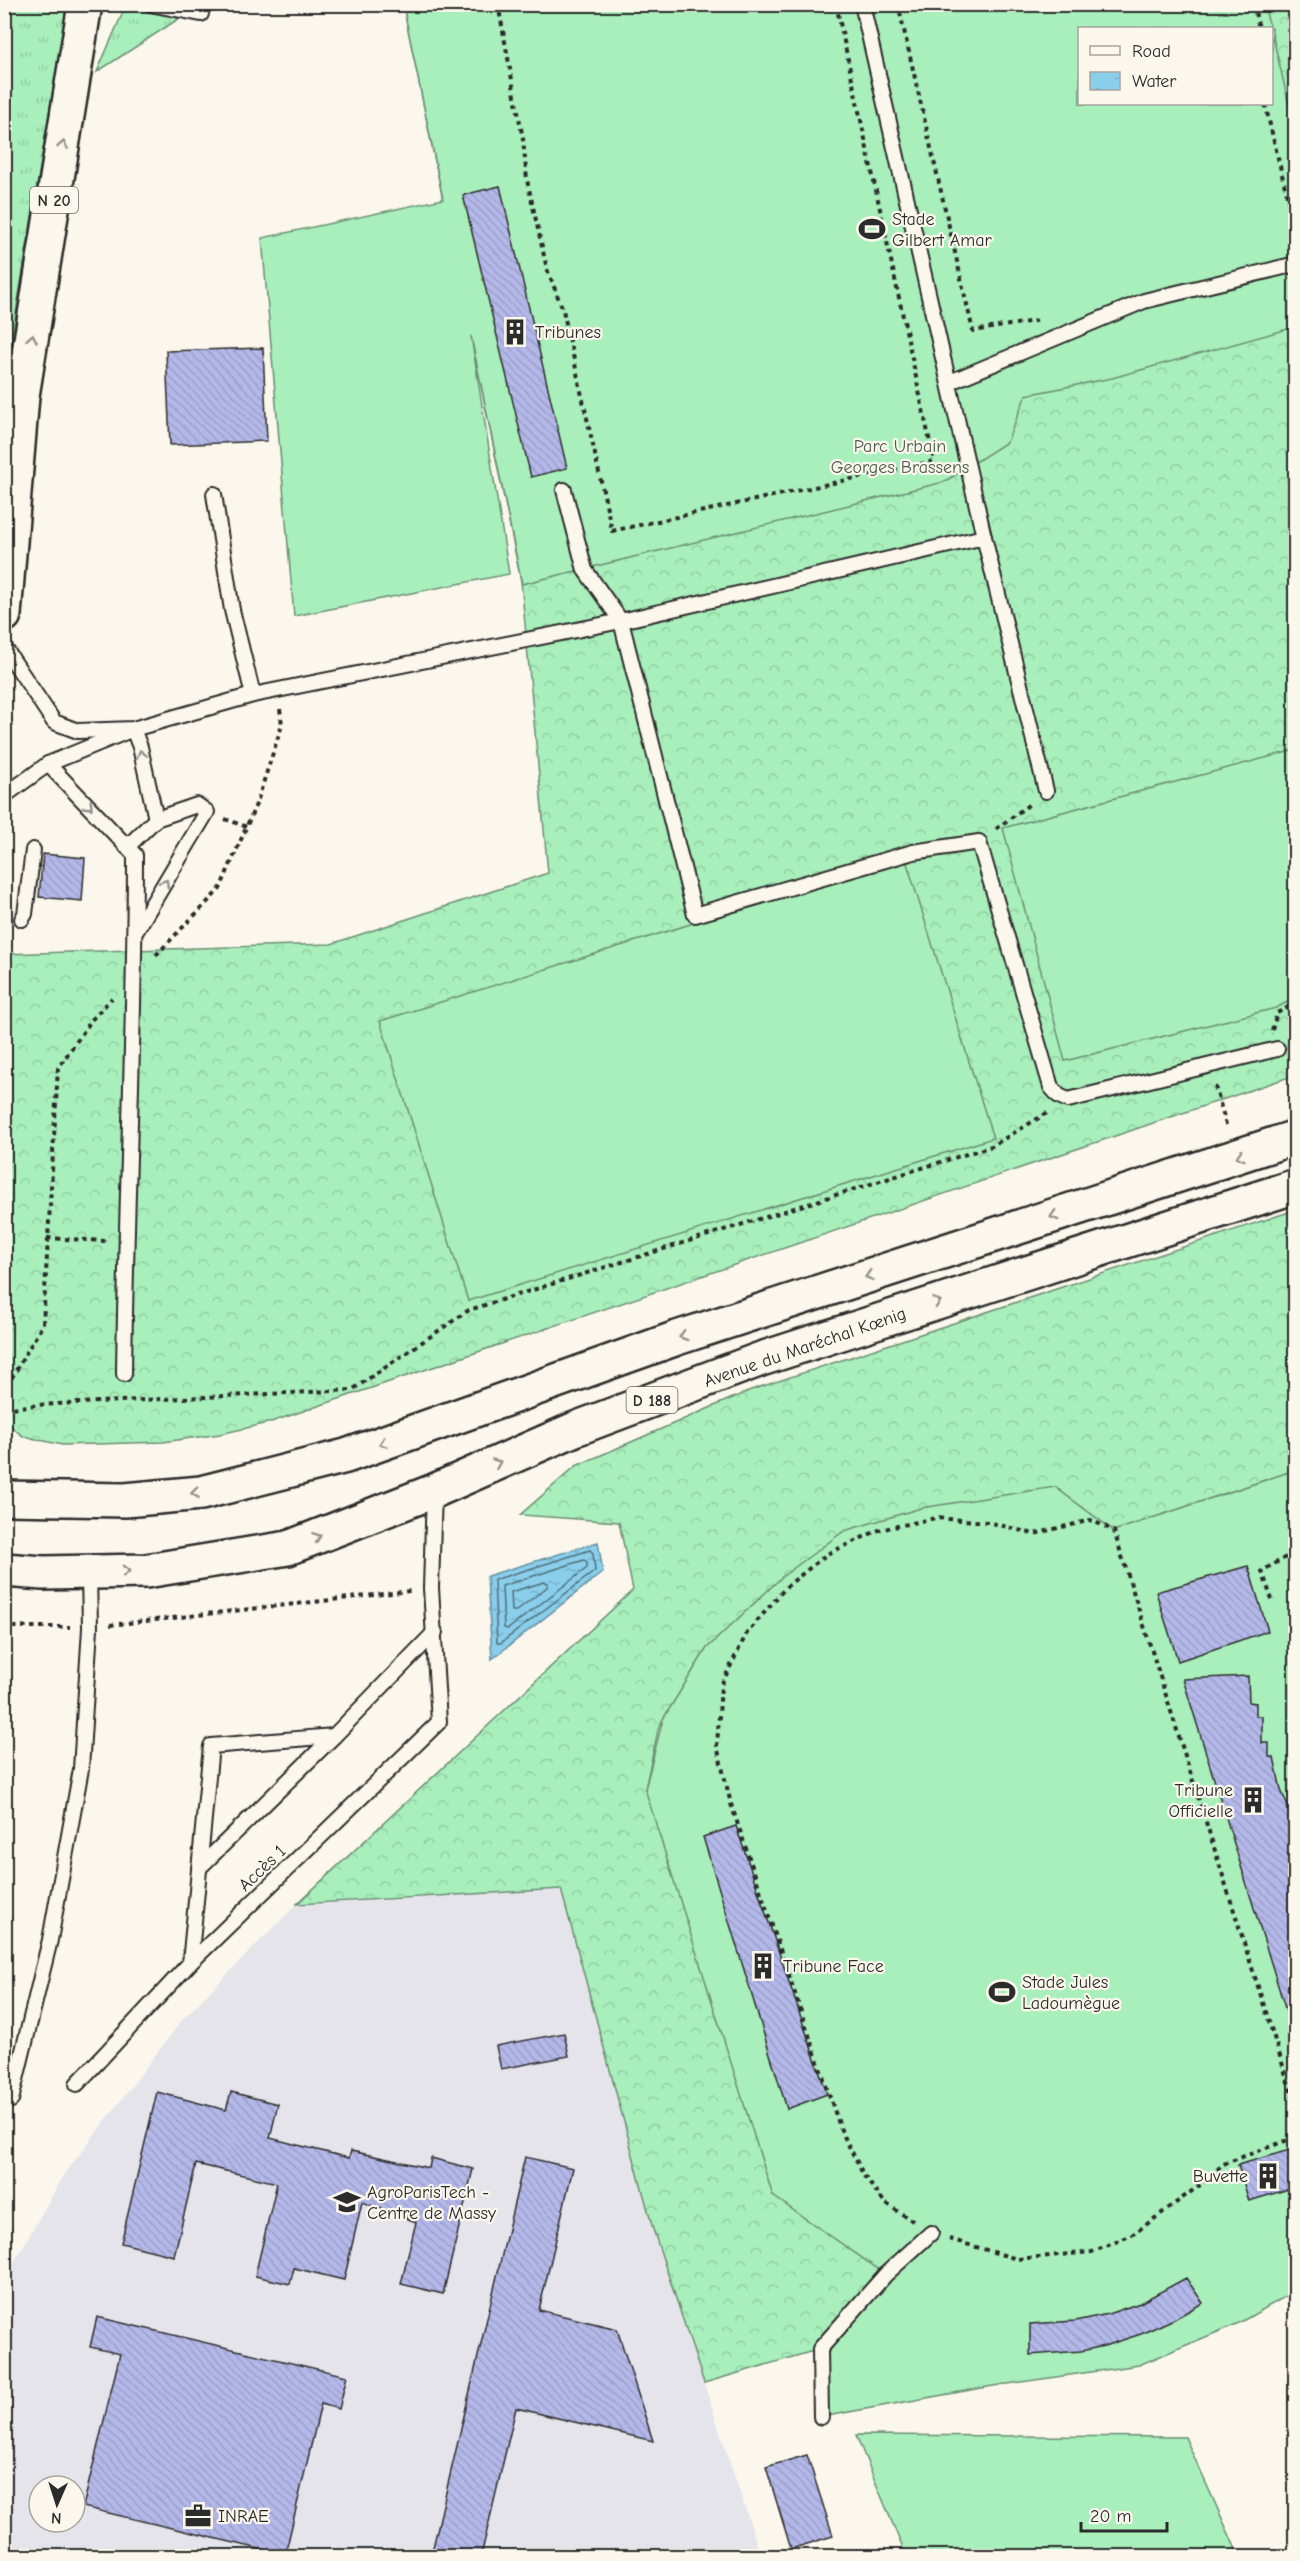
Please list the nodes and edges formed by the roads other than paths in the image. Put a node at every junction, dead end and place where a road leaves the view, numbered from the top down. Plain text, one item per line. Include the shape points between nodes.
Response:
1 (84, 4) edge
2 (150, 4) edge
3 (862, 4) edge
4 (201, 14) dead end
5 (1296, 264) edge
6 (950, 382) junction
7 (564, 490) dead end
8 (214, 494) dead end
9 (984, 537) junction
10 (4, 615) edge
11 (621, 621) junction
12 (4, 647) edge
13 (253, 695) junction
14 (133, 729) junction
15 (48, 764) junction
16 (1046, 791) road end
17 (4, 796) edge
18 (156, 819) junction
19 (127, 847) junction
20 (33, 850) dead end
21 (22, 919) dead end
22 (135, 933) junction
23 (1273, 1049) road end
24 (1296, 1137) edge
25 (1296, 1186) edge
26 (124, 1374) dead end
27 (434, 1491) junction
28 (4, 1498) edge
29 (4, 1570) edge
30 (88, 1572) junction
31 (435, 1632) junction
32 (334, 1736) junction
33 (199, 1868) junction
34 (190, 1963) junction
35 (77, 2084) dead end
36 (11, 2100) dead end
37 (931, 2233) road end
38 (821, 2417) dead end

10 -> 1 main road, N 20 via 22,396
2 - 4 lane
3 - 6 lane
5 - 6 lane via 1144,301
6 - 9 lane
7 - 11 lane via 585,570
8 - 13 lane via 232,610
9 - 11 lane
9 - 16 lane
11 - 13 lane
11 - 23 lane via 695,915 913,852 979,842 1051,1087 1059,1096 1068,1100
12 - 14 lane via 54,722 78,731
13 - 14 lane
14 - 15 lane
18 -> 14 lane
15 - 17 lane
15 -> 19 lane
18 - 19 lane
22 -> 18 lane via 207,813 197,805
19 - 22 lane via 135,855
20 - 21 lane
22 - 26 lane
24 -> 28 main road via 677,1338 346,1456 201,1493 125,1500
27 -> 25 main road, Avenue du Maréchal Kœnig / D 188 via 575,1429 761,1359
30 -> 27 main road, Avenue du Maréchal Kœnig / D 188 via 146,1571 288,1548
27 - 31 lane, Accès 1
29 - 30 main road, Avenue du Maréchal Kœnig / D 188
30 - 36 lane via 90,1628 81,1769 50,1940
31 - 32 lane
31 - 34 lane, Accès 1 via 439,1722
32 - 33 lane
32 - 33 lane via 211,1746
33 - 34 lane
34 - 35 lane, Accès 1
37 - 38 lane via 886,2274 820,2349

